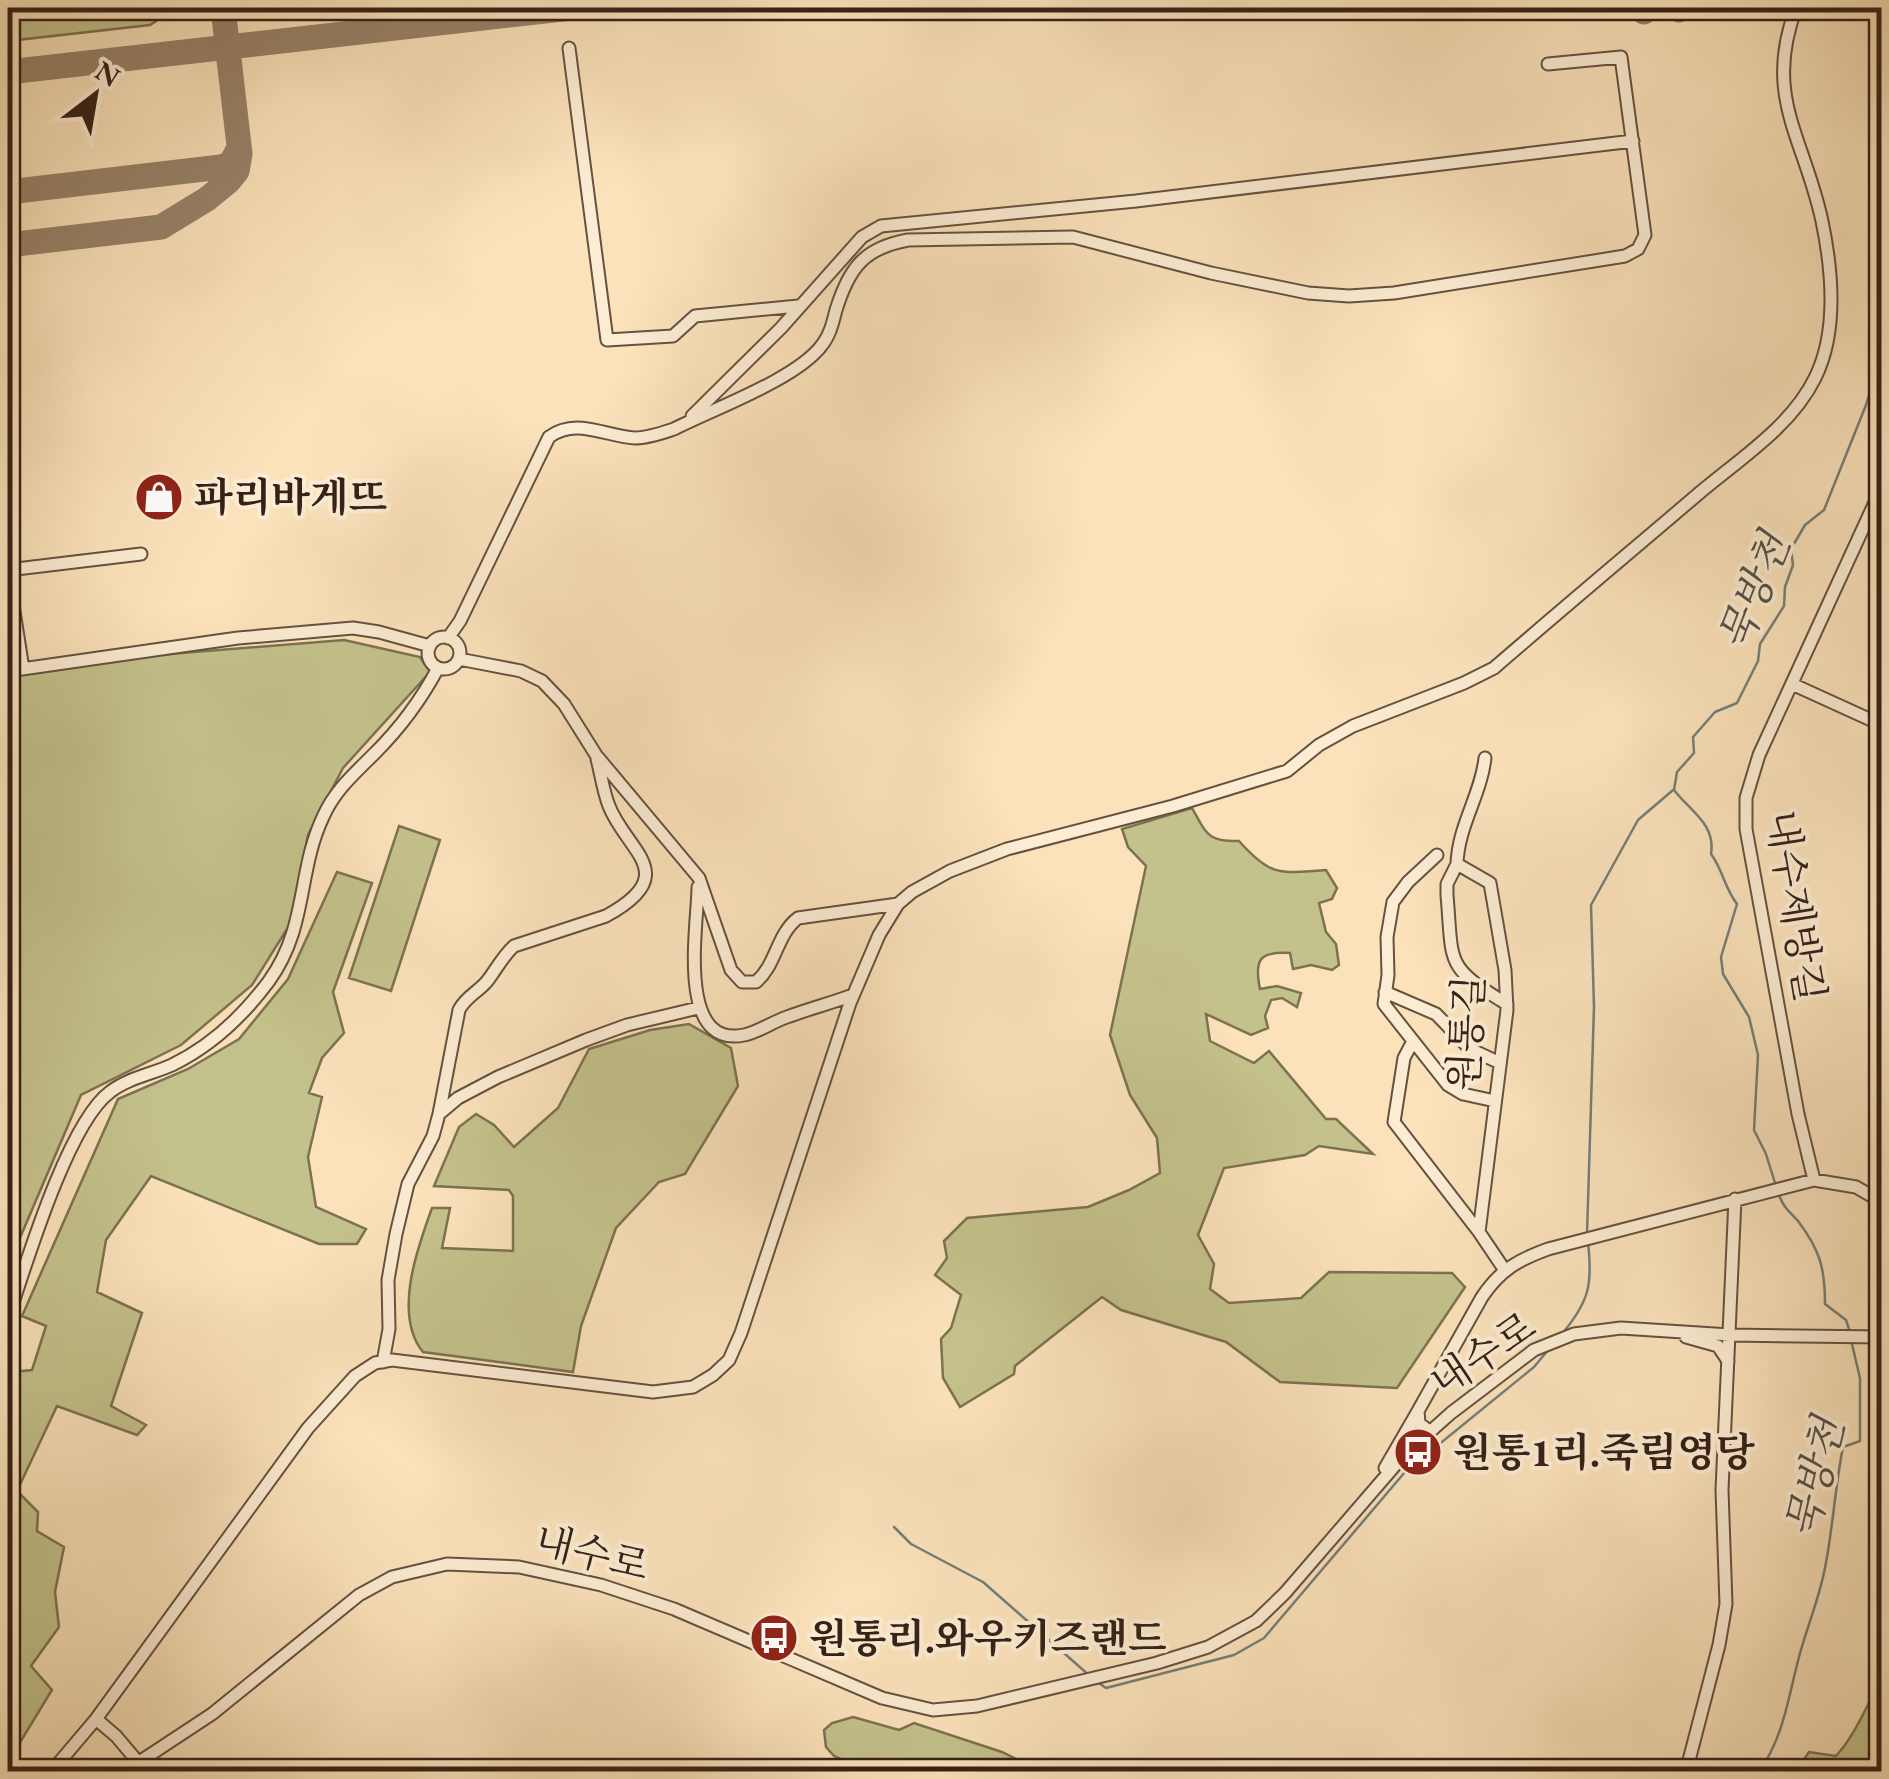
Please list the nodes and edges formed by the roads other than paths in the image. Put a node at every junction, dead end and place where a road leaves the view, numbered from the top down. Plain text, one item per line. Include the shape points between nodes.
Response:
1 (1796, 8) edge
2 (569, 48) dead end
3 (1548, 64) dead end
4 (1633, 141) junction
5 (798, 306) junction
6 (686, 423) junction
7 (1882, 486) edge
8 (141, 554) dead end
9 (8, 572) edge
10 (448, 638) junction
11 (430, 646) junction
12 (459, 659) junction
13 (438, 668) junction
14 (24, 669) junction
15 (8, 671) edge
16 (1792, 684) junction
17 (1882, 725) edge
18 (596, 755) junction
19 (1486, 758) dead end
20 (1437, 855) dead end
21 (1457, 864) junction
22 (699, 878) junction
23 (898, 904) junction
24 (1385, 992) junction
25 (854, 995) junction
26 (1507, 1004) junction
27 (698, 1008) junction
28 (1414, 1041) junction
29 (1500, 1063) junction
30 (1495, 1101) junction
31 (439, 1114) junction
32 (1809, 1181) junction
33 (1738, 1199) junction
34 (1882, 1202) edge
35 (1479, 1232) junction
36 (1504, 1268) junction
37 (8, 1318) edge
38 (1662, 1330) junction
39 (1730, 1334) junction
40 (1881, 1337) edge
41 (383, 1362) junction
42 (1729, 1362) junction
43 (1418, 1411) junction
44 (1429, 1432) junction
45 (1375, 1486) junction
46 (96, 1719) junction
47 (138, 1762) junction
48 (51, 1772) edge
49 (124, 1772) edge
50 (1686, 1772) edge

1 - 23 street via 1782,50 1784,101 1819,206 1830,309 1817,375 1764,440 1494,668 1353,726 1287,770 1008,849 950,871
2 - 5 street via 607,340 673,336 695,316
3 - 4 street via 1621,58
4 - 5 street via 881,226 862,237
4 - 6 street via 1645,236 1638,249 1394,293 1308,294 1073,237 886,244 852,271 830,332 812,356
5 - 6 street
6 - 10 street via 637,438 573,426 548,438
7 - 16 street, 내수제방길
8 - 9 street
9 - 14 street
10 - 11 street
10 - 12 street via 457,643
11 - 13 street via 430,661
11 - 14 street via 353,628
12 - 13 street
12 - 18 street via 542,681
13 - 37 street via 418,704 344,782 323,816 297,926 269,981 226,1030 172,1065 113,1089 94,1106 69,1151
14 - 15 street
16 - 17 street
16 - 32 street, 내수제방길 via 1753,772 1745,812
18 - 22 street
18 - 31 street via 610,808 640,853 644,877 620,908 514,946 464,1001
19 - 21 street
20 - 24 street via 1393,902
21 - 26 street, 원통길 via 1490,883
21 - 26 street via 1446,894 1452,960
22 - 23 street via 730,970 742,982 766,974 787,926 798,918
22 - 27 street
23 - 25 street
24 - 28 street via 1387,1010
24 - 29 street via 1436,1014 1470,1049
25 - 27 street via 736,1036 711,1024
25 - 41 street via 735,1349 713,1376 693,1387 653,1392
26 - 29 street, 원통길
27 - 31 street via 586,1040 498,1077
28 - 30 street via 1456,1091
28 - 35 street via 1404,1058 1394,1122
29 - 30 street, 원통길
30 - 35 street, 원통길
31 - 41 street via 400,1217
32 - 33 street
32 - 34 street via 1856,1187
33 - 36 street via 1548,1249
33 - 39 street
35 - 36 street
36 - 43 street
38 - 39 street, 내수로
38 - 42 street via 1718,1346
38 - 44 street, 내수로 via 1582,1332 1547,1344
39 - 40 street, 내수로
39 - 42 street
41 - 46 street via 354,1376 308,1428
42 - 50 street via 1722,1490 1726,1604
43 - 44 street
43 - 45 street
44 - 45 street, 내수로
45 - 47 street, 내수로 via 1246,1629 1197,1651 977,1706 913,1707 636,1596 519,1566 465,1562 412,1570 359,1594 212,1714
46 - 47 street
46 - 48 street
47 - 49 street, 내수로

